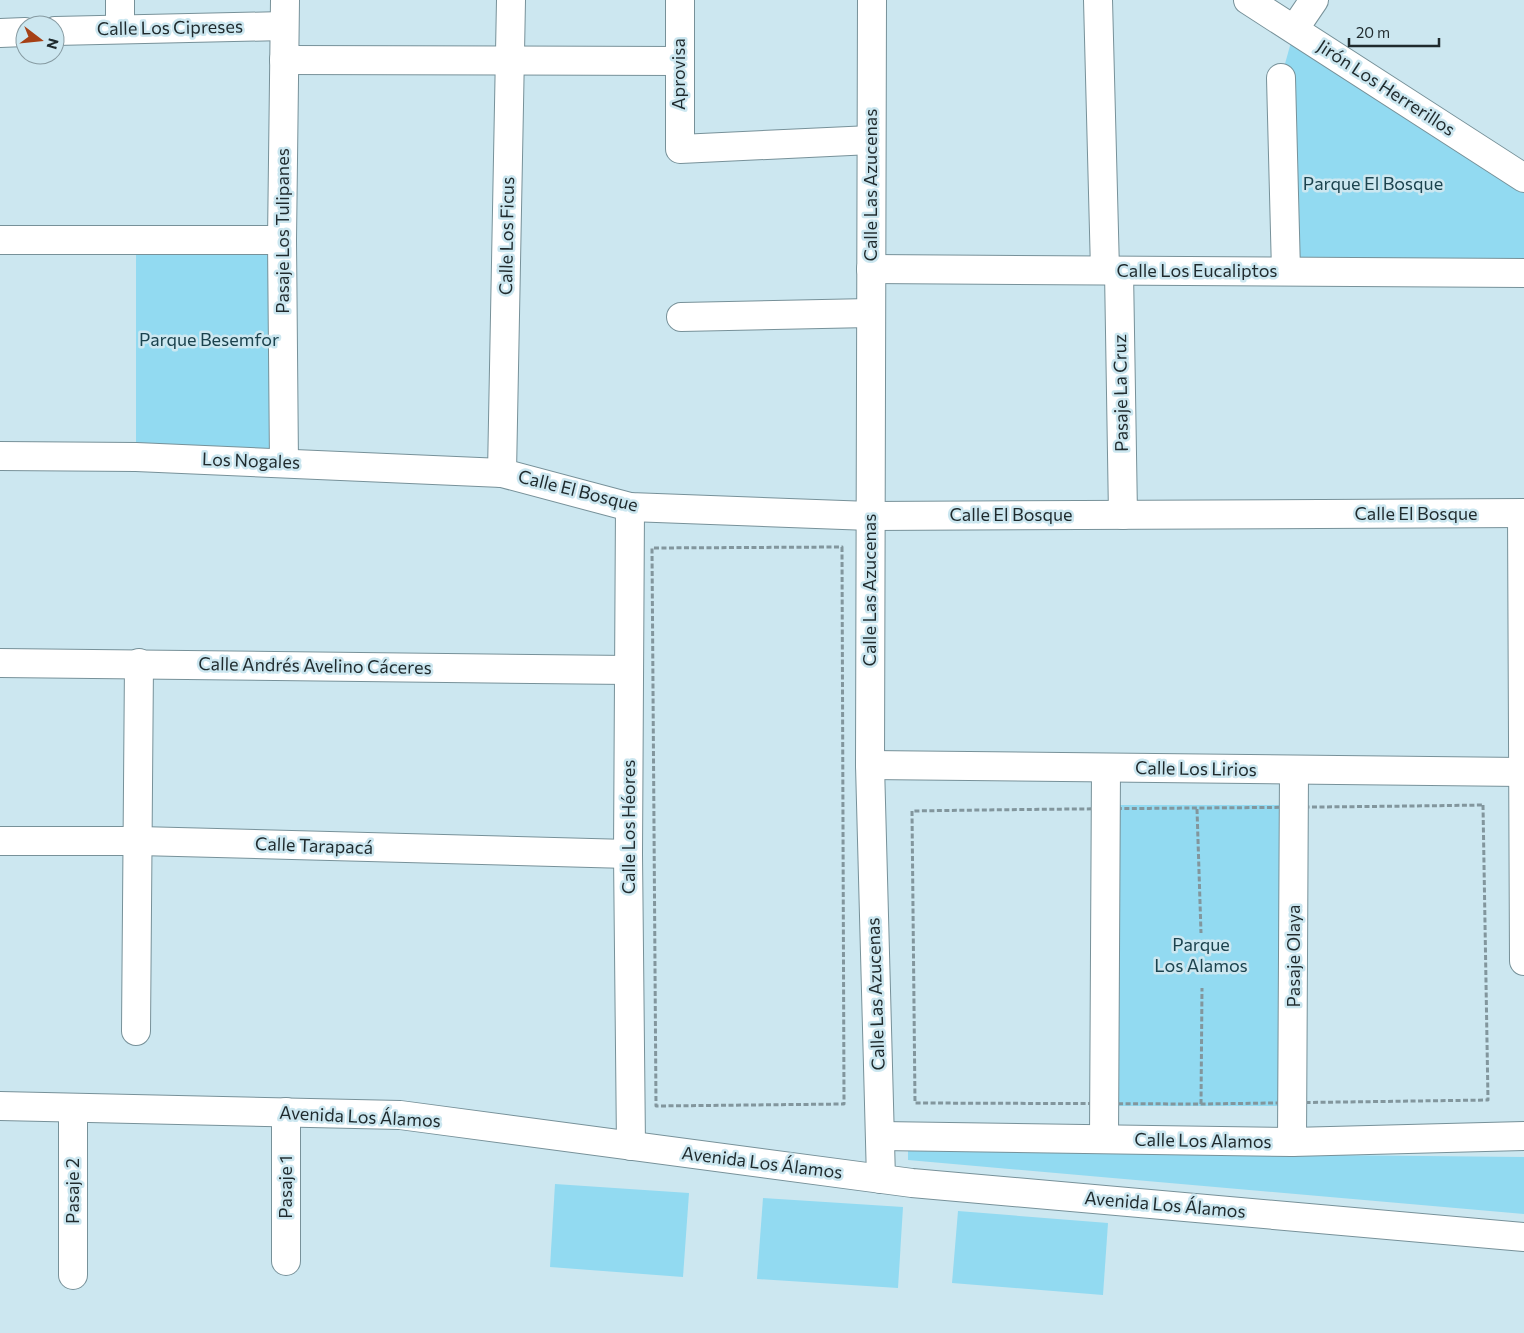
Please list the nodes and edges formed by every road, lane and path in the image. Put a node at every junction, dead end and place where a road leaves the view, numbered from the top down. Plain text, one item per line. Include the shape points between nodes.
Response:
1 (120, 0) edge
2 (511, 0) edge
3 (680, 0) edge
4 (872, 0) edge
5 (1098, 0) edge
6 (1248, 0) edge
7 (1314, 0) edge
8 (284, 13) edge
9 (120, 28) junction
10 (1295, 28) junction
11 (65, 31) edge
12 (15, 32) edge
13 (0, 33) edge
14 (284, 60) junction
15 (510, 61) junction
16 (679, 61) junction
17 (1281, 78) dead end
18 (872, 140) junction
19 (1524, 178) edge
20 (0, 240) edge
21 (282, 240) junction
22 (870, 269) junction
23 (1112, 270) junction
24 (1286, 271) junction
25 (1524, 273) edge
26 (870, 313) junction
27 (681, 317) dead end
28 (0, 456) edge
29 (284, 463) junction
30 (502, 473) junction
31 (630, 507) junction
32 (1523, 513) edge
33 (1123, 515) junction
34 (870, 516) junction
35 (842, 547) dead end
36 (652, 548) dead end
37 (0, 663) edge
38 (139, 663) junction
39 (629, 670) junction
40 (870, 765) junction
41 (1106, 768) junction
42 (1294, 770) junction
43 (1522, 772) junction
44 (1104, 808) junction
45 (1295, 808) junction
46 (1197, 809) junction
47 (0, 841) edge
48 (139, 841) junction
49 (628, 854) junction
50 (1201, 933) dead end
51 (1524, 961) edge
52 (1202, 988) dead end
53 (136, 1031) dead end
54 (1103, 1103) junction
55 (1294, 1103) junction
56 (844, 1104) dead end
57 (1201, 1104) junction
58 (0, 1106) edge
59 (656, 1106) dead end
60 (73, 1108) junction
61 (286, 1112) junction
62 (881, 1136) junction
63 (1524, 1136) edge
64 (1104, 1139) junction
65 (1292, 1142) junction
66 (631, 1146) junction
67 (881, 1179) junction
68 (1524, 1237) edge
69 (286, 1261) dead end
70 (73, 1275) dead end

1 - 9 street
2 - 15 street, Calle Los Ficus
3 - 16 street, Aprovisa
4 - 18 street, Calle Las Azucenas
5 - 23 street, Pasaje La Cruz
6 - 10 street, Jirón Los Herrerillos
7 - 10 street
8 - 9 street, Calle Los Cipreses
8 - 14 street, Pasaje Los Tulipanes
9 - 11 street, Calle Los Cipreses
10 - 19 street, Jirón Los Herrerillos
12 - 13 street
14 - 15 street
14 - 21 street, Pasaje Los Tulipanes
15 - 16 street
15 - 30 street, Calle Los Ficus
16 - 18 street, Aprovisa via 680,149
17 - 24 street
18 - 22 street, Calle Las Azucenas
20 - 21 street
21 - 29 street, Pasaje Los Tulipanes
22 - 23 street, Calle Los Eucaliptos
22 - 26 street, Calle Las Azucenas
23 - 24 street, Calle Los Eucaliptos
23 - 33 street, Pasaje La Cruz
24 - 25 street, Calle Los Eucaliptos
26 - 27 street
26 - 34 street, Calle Las Azucenas
28 - 29 street, Los Nogales
29 - 30 street, Los Nogales
30 - 31 street, Calle El Bosque
31 - 34 street, Calle El Bosque
31 - 39 street, Calle Los Héores
32 - 33 street, Calle El Bosque
32 - 43 street
33 - 34 street, Calle El Bosque
34 - 40 street, Calle Las Azucenas
35 - 36 path
37 - 38 street, Calle Andrés Avelino Cáceres
38 - 39 street, Calle Andrés Avelino Cáceres
38 - 48 street
39 - 49 street, Calle Los Héores
40 - 41 street, Calle Los Lirios
40 - 62 street, Calle Las Azucenas
41 - 42 street, Calle Los Lirios
41 - 44 street
42 - 43 street, Calle Los Lirios
42 - 45 street, Pasaje Olaya
43 - 51 street
44 - 46 path
44 - 54 street
44 - 54 path via 912,811 915,1103
45 - 46 path
45 - 55 street, Pasaje Olaya
45 - 55 path via 1483,804 1488,1100
46 - 50 path
47 - 48 street, Calle Tarapacá
48 - 49 street, Calle Tarapacá
48 - 53 street
49 - 66 street, Calle Los Héores
52 - 57 path
54 - 57 path
54 - 64 street
55 - 57 path
55 - 65 street, Pasaje Olaya
56 - 59 path
58 - 60 street, Avenida Los Álamos
60 - 61 street, Avenida Los Álamos
60 - 70 street, Pasaje 2
61 - 66 street, Avenida Los Álamos via 400,1115
61 - 69 street, Pasaje 1
62 - 64 street, Calle Los Alamos
62 - 67 street, Calle Las Azucenas
63 - 65 street, Calle Los Alamos
64 - 65 street, Calle Los Alamos
66 - 67 street, Avenida Los Álamos
67 - 68 street, Avenida Los Álamos

